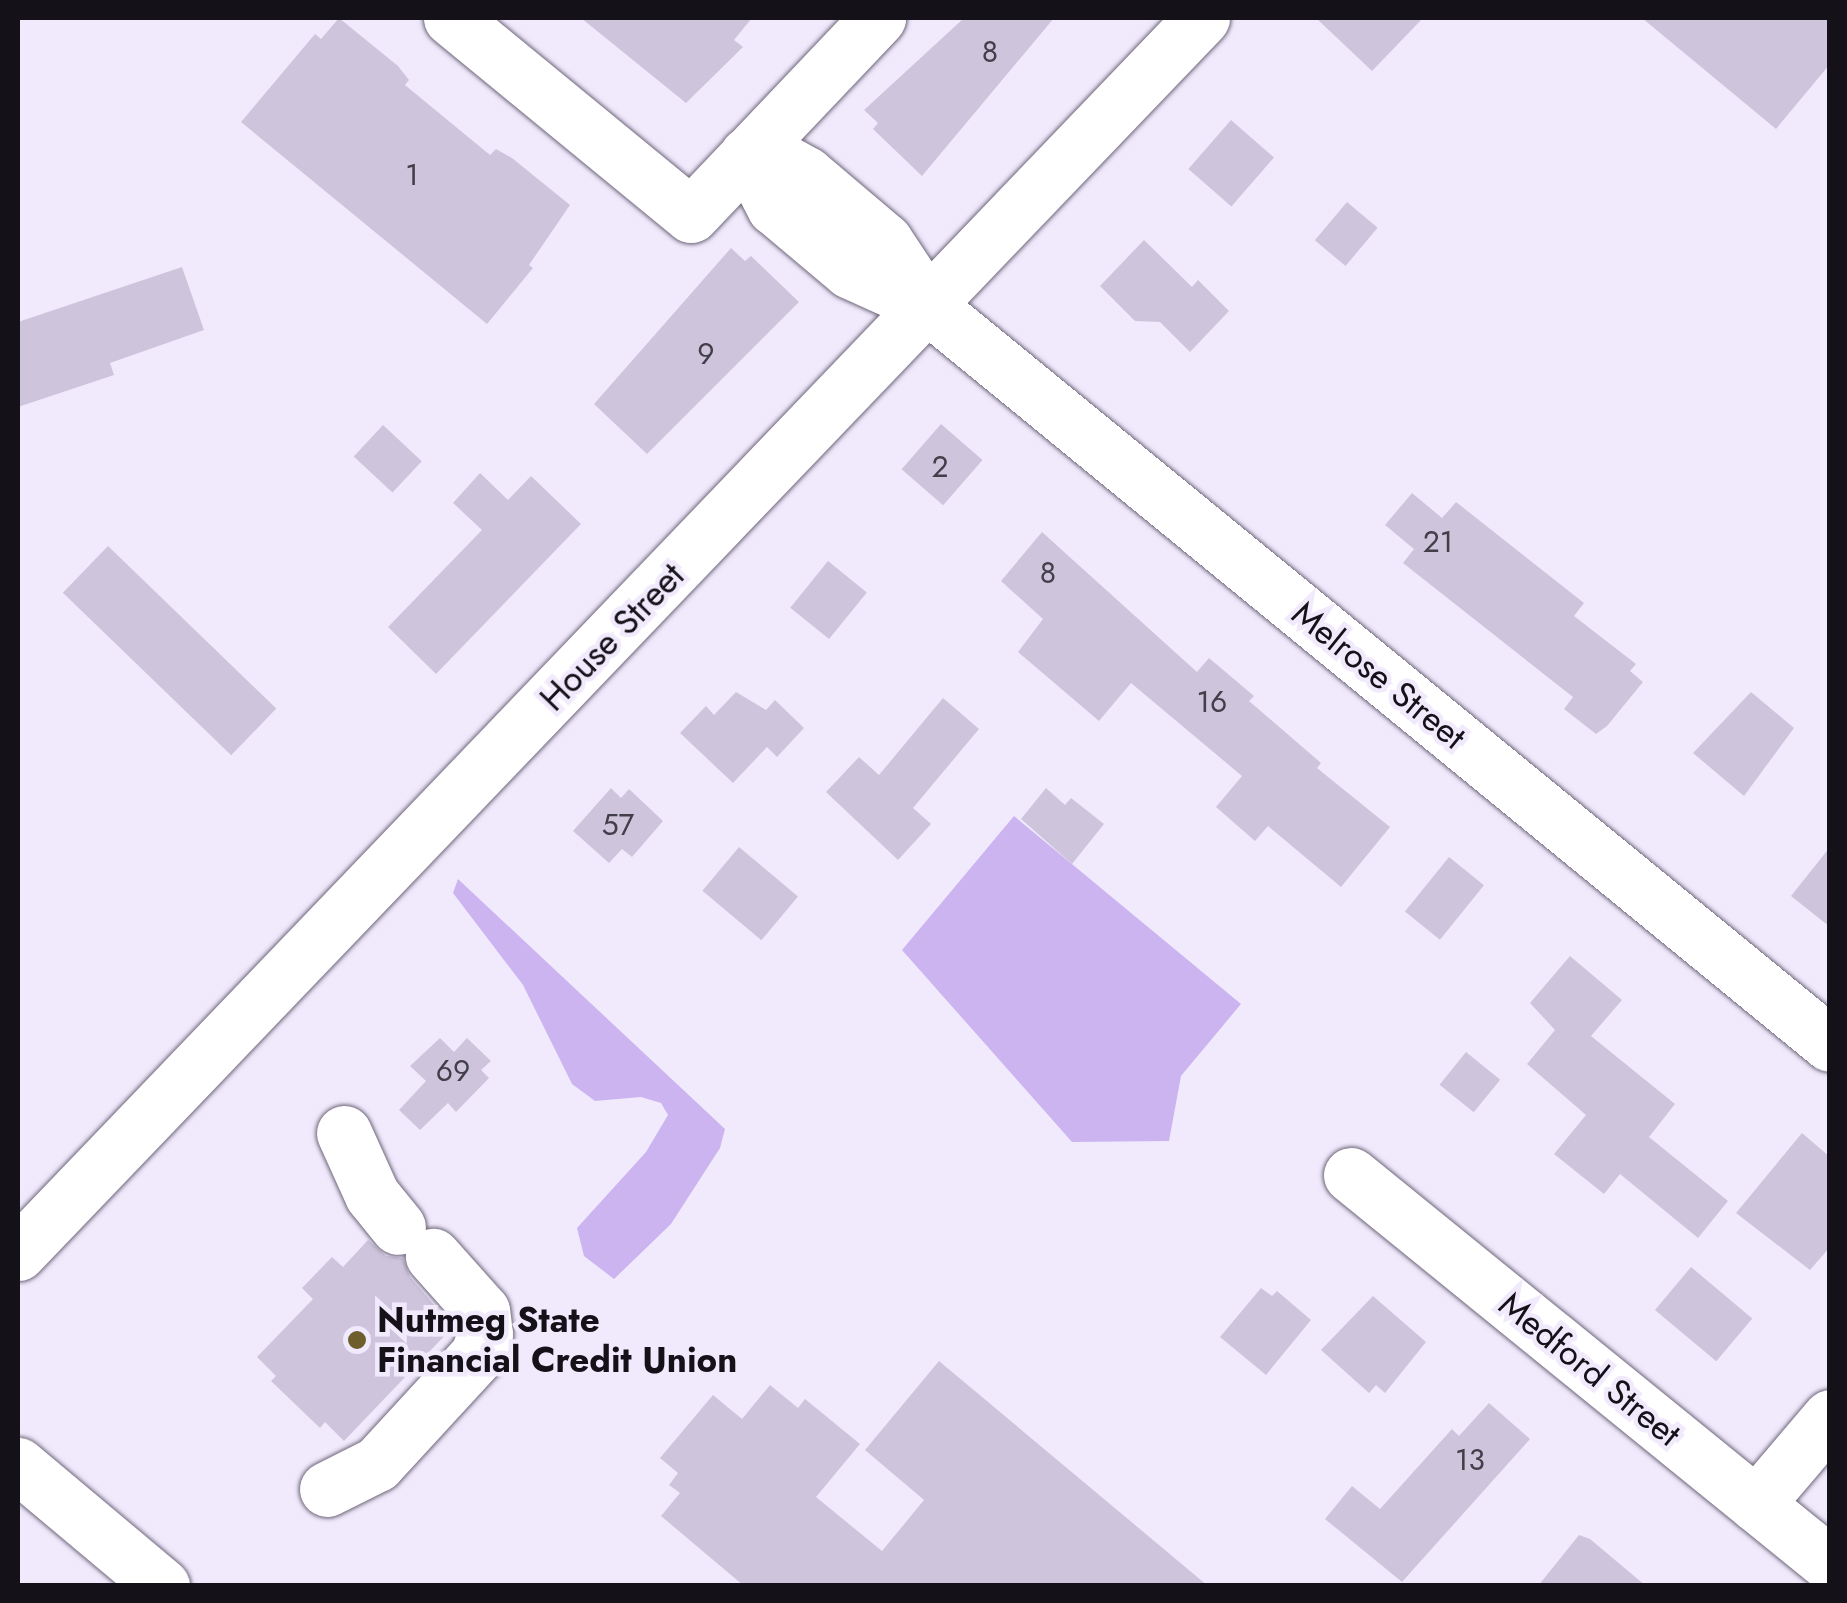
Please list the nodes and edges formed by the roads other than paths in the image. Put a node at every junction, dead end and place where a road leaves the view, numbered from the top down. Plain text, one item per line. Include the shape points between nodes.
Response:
1 (451, 18) edge
2 (878, 18) edge
3 (1202, 18) edge
4 (747, 155) junction
5 (928, 306) junction
6 (1830, 1044) edge
7 (344, 1134) dead end
8 (1352, 1174) dead end
9 (18, 1252) edge
10 (1830, 1416) edge
11 (18, 1465) edge
12 (327, 1488) dead end
13 (1756, 1504) junction
14 (1830, 1564) edge
15 (162, 1586) edge

1 - 4 street via 691,214
2 - 4 street
3 - 5 street, House Street
4 - 5 street, Melrose Street via 778,158 806,174 885,241
5 - 6 street, Melrose Street
5 - 9 street, House Street
7 - 12 street via 372,1195 482,1312 485,1334 478,1354 377,1464
8 - 13 street, Medford Street
10 - 13 street
11 - 15 street
13 - 14 street, Medford Street

